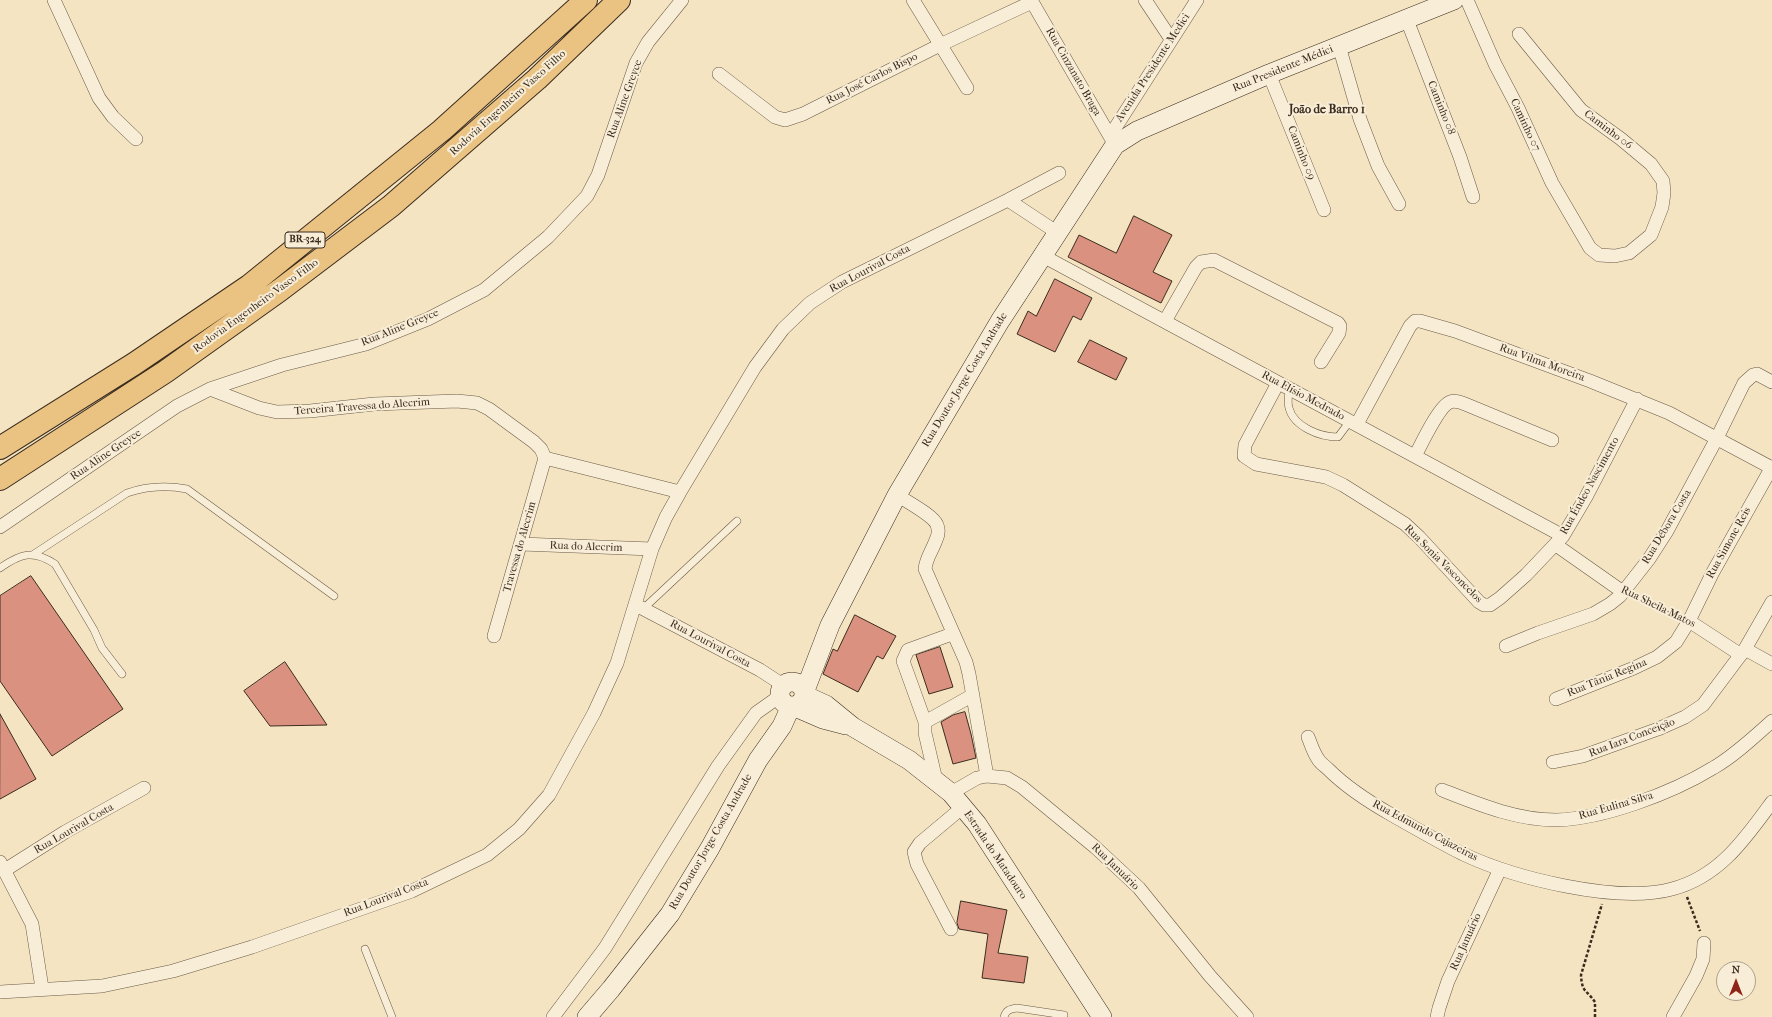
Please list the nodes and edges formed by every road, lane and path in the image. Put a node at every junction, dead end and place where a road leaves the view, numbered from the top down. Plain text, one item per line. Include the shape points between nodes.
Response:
1 (54, 0) edge
2 (586, 0) edge
3 (620, 0) edge
4 (682, 0) edge
5 (913, 0) edge
6 (1145, 0) edge
7 (1197, 0) edge
8 (1454, 0) edge
9 (1467, 0) edge
10 (1031, 1) edge
11 (1406, 20) junction
12 (1519, 34) dead end
13 (1171, 39) junction
14 (940, 45) junction
15 (1339, 46) junction
16 (719, 74) dead end
17 (1269, 74) junction
18 (967, 88) dead end
19 (136, 139) dead end
20 (1112, 140) junction
21 (1059, 173) dead end
22 (1473, 197) dead end
23 (1008, 200) junction
24 (1399, 204) dead end
25 (1324, 210) dead end
26 (1058, 233) junction
27 (1651, 235) joint
28 (1043, 256) junction
29 (1165, 321) junction
30 (1321, 362) dead end
31 (1767, 379) edge
32 (1284, 386) junction
33 (210, 389) junction
34 (1637, 399) junction
35 (1353, 423) junction
36 (1717, 438) junction
37 (1552, 440) dead end
38 (0, 448) edge
39 (1415, 456) junction
40 (545, 458) junction
41 (1772, 468) edge
42 (0, 479) edge
43 (680, 492) junction
44 (897, 495) junction
45 (737, 521) dead end
46 (0, 527) edge
47 (1560, 540) junction
48 (521, 544) junction
49 (652, 549) junction
50 (34, 554) junction
51 (0, 568) edge
52 (1624, 592) junction
53 (334, 596) dead end
54 (1500, 598) joint
55 (1772, 602) edge
56 (640, 607) junction
57 (1689, 621) junction
58 (952, 634) junction
59 (494, 636) dead end
60 (1506, 646) dead end
61 (1743, 652) junction
62 (1772, 664) edge
63 (122, 674) dead end
64 (973, 695) junction
65 (791, 696) junction
66 (1556, 699) dead end
67 (1772, 721) edge
68 (925, 722) junction
69 (1308, 737) dead end
70 (1553, 762) dead end
71 (986, 776) junction
72 (936, 780) junction
73 (144, 788) dead end
74 (1442, 790) dead end
75 (957, 800) junction
76 (1772, 802) edge
77 (3, 866) edge
78 (1500, 869) junction
79 (1682, 886) junction
80 (1605, 892) junction
81 (951, 929) dead end
82 (1704, 943) joint
83 (366, 949) dead end
84 (42, 988) junction
85 (0, 992) edge
86 (1064, 1014) dead end
87 (392, 1017) edge
88 (553, 1017) edge
89 (587, 1017) edge
90 (1004, 1017) edge
91 (1102, 1017) edge
92 (1247, 1017) edge
93 (1437, 1017) edge
94 (1595, 1017) edge
95 (1672, 1017) edge

1 - 19 street via 99,98
2 - 38 highway, Rodovia Engenheiro Vasco Filho / BR-324 via 442,130 249,286 134,364
3 - 42 highway, Rodovia Engenheiro Vasco Filho / BR-324 via 537,79 391,206 165,372
4 - 33 street, Rua Aline Greyce via 648,42 636,63 598,175 587,196 548,237 484,290 428,319 366,344 282,365
5 - 14 street
6 - 13 street
7 - 13 street, Avenida Presidente Medici
8 - 11 main road, Rua Presidente Médici
9 - 27 street, Caminho 07 via 1552,183 1590,248 1599,255 1615,256 1629,253
10 - 14 street, Rua José Carlos Bispo
10 - 20 street, Rua Cinzanato Braga
11 - 15 main road, Rua Presidente Médici
11 - 22 street, Caminho 08 via 1460,157
12 - 27 street, Caminho 06 via 1581,110 1651,164 1663,181 1662,207
13 - 20 street, Avenida Presidente Medici
14 - 16 street, Rua José Carlos Bispo via 803,114 786,120 775,116
14 - 18 street
15 - 17 main road, Rua Presidente Médici
15 - 24 street via 1360,119 1378,166
17 - 20 main road, Rua Presidente Médici
17 - 25 street, Caminho 09
20 - 26 main road, Rua Doutor Jorge Costa Andrade
21 - 23 street, Rua Lourival Costa
23 - 26 street
23 - 43 street, Rua Lourival Costa via 842,282 810,303 784,329 756,367
26 - 28 main road, Rua Doutor Jorge Costa Andrade
28 - 29 street, Rua Elísio Medrado
28 - 44 main road, Rua Doutor Jorge Costa Andrade via 1000,321
29 - 30 street via 1200,262 1221,262 1338,323 1339,333
29 - 32 street, Rua Elísio Medrado
31 - 36 street, Rua Débora Costa via 1753,375 1744,383
32 - 35 street, Rua Elísio Medrado
32 - 35 lane via 1292,416 1298,423 1316,433 1338,437
32 - 54 street, Rua Sonia Vasconcelos via 1245,445 1244,456 1256,464 1326,477 1343,485 1405,524 1479,602 1490,605
33 - 40 street, Terceira Travessa do Alecrim via 259,408 277,412 374,404 457,401 477,404 489,409 534,442 542,449
33 - 46 street, Rua Aline Greyce via 177,406
34 - 35 street, Rua Vilma Moreira via 1420,320 1414,321 1410,326
34 - 36 street, Rua Vilma Moreira
34 - 47 street, Rua Éndeo Nascimento via 1586,497
35 - 39 street, Rua Elísio Medrado
36 - 41 street, Rua Vilma Moreira
36 - 52 street, Rua Débora Costa via 1667,531
37 - 39 street via 1456,401 1446,404
39 - 47 street, Rua Elísio Medrado
40 - 43 street
40 - 48 street, Travessa do Alecrim
41 - 57 street, Rua Simone Reis via 1713,572
43 - 49 street, Rua Lourival Costa
44 - 58 street via 937,524 937,537 927,556 925,569
44 - 65 main road, Rua Doutor Jorge Costa Andrade
45 - 56 lane
47 - 52 street, Rua Sheila Matos
47 - 54 street, Rua Éndeo Nascimento via 1526,576
48 - 49 street, Rua do Alecrim
48 - 59 street, Travessa do Alecrim
49 - 56 street, Rua Lourival Costa
50 - 51 lane via 14,558
50 - 53 lane via 127,493 143,488 173,486 187,489
50 - 63 lane via 45,557 55,564 102,648
52 - 57 path, Rua Sheila Matos
52 - 60 street, Rua Débora Costa via 1594,614
55 - 61 street, Rua Iara Conceição
56 - 65 street, Rua Lourival Costa via 760,670
56 - 84 street, Rua Lourival Costa via 594,713 548,795 518,829 487,855 412,891 252,947 173,971 102,986
57 - 61 street, Rua Sheila Matos
57 - 66 street, Rua Tânia Regina via 1676,642 1657,657
58 - 64 street via 966,662
58 - 68 street via 908,650 903,661
61 - 62 street, Rua Sheila Matos
61 - 70 street, Rua Iara Conceição via 1703,705 1685,717 1584,756
64 - 68 street
64 - 71 street
65 - 72 main road, Estrada do Matadouro via 826,705 853,727 887,746
65 - 88 street via 756,713 718,766 605,948
65 - 89 main road, Rua Doutor Jorge Costa Andrade via 764,738 758,760 670,914
67 - 74 street, Rua Eulina Silva via 1714,768 1638,802 1592,815 1555,820 1527,817 1496,810
68 - 72 street via 925,733
69 - 78 street, Rua Edmundo Cajazeiras via 1318,759 1365,800 1457,851
71 - 75 street, Rua Januário via 977,778
71 - 92 street, Rua Januário via 1007,778 1022,787 1117,867 1139,888 1210,976
72 - 75 main road, Estrada do Matadouro
73 - 77 street, Rua Lourival Costa
75 - 81 street, Rua Januário via 914,852 917,864
75 - 91 main road, Estrada do Matadouro via 977,824
76 - 79 street, Rua Edmundo Cajazeiras via 1739,847 1721,864
77 - 84 street, Rua Lourival Costa via 32,924
78 - 80 street, Rua Edmundo Cajazeiras
78 - 93 street, Rua Januário via 1448,981
79 - 80 street, Rua Edmundo Cajazeiras via 1644,893
79 - 82 path via 1695,914
80 - 94 path via 1581,975 1584,992 1595,1002
82 - 95 street via 1703,959 1696,976
83 - 87 lane
84 - 85 street, Rua Lourival Costa
86 - 90 lane via 1017,1008 1010,1009

